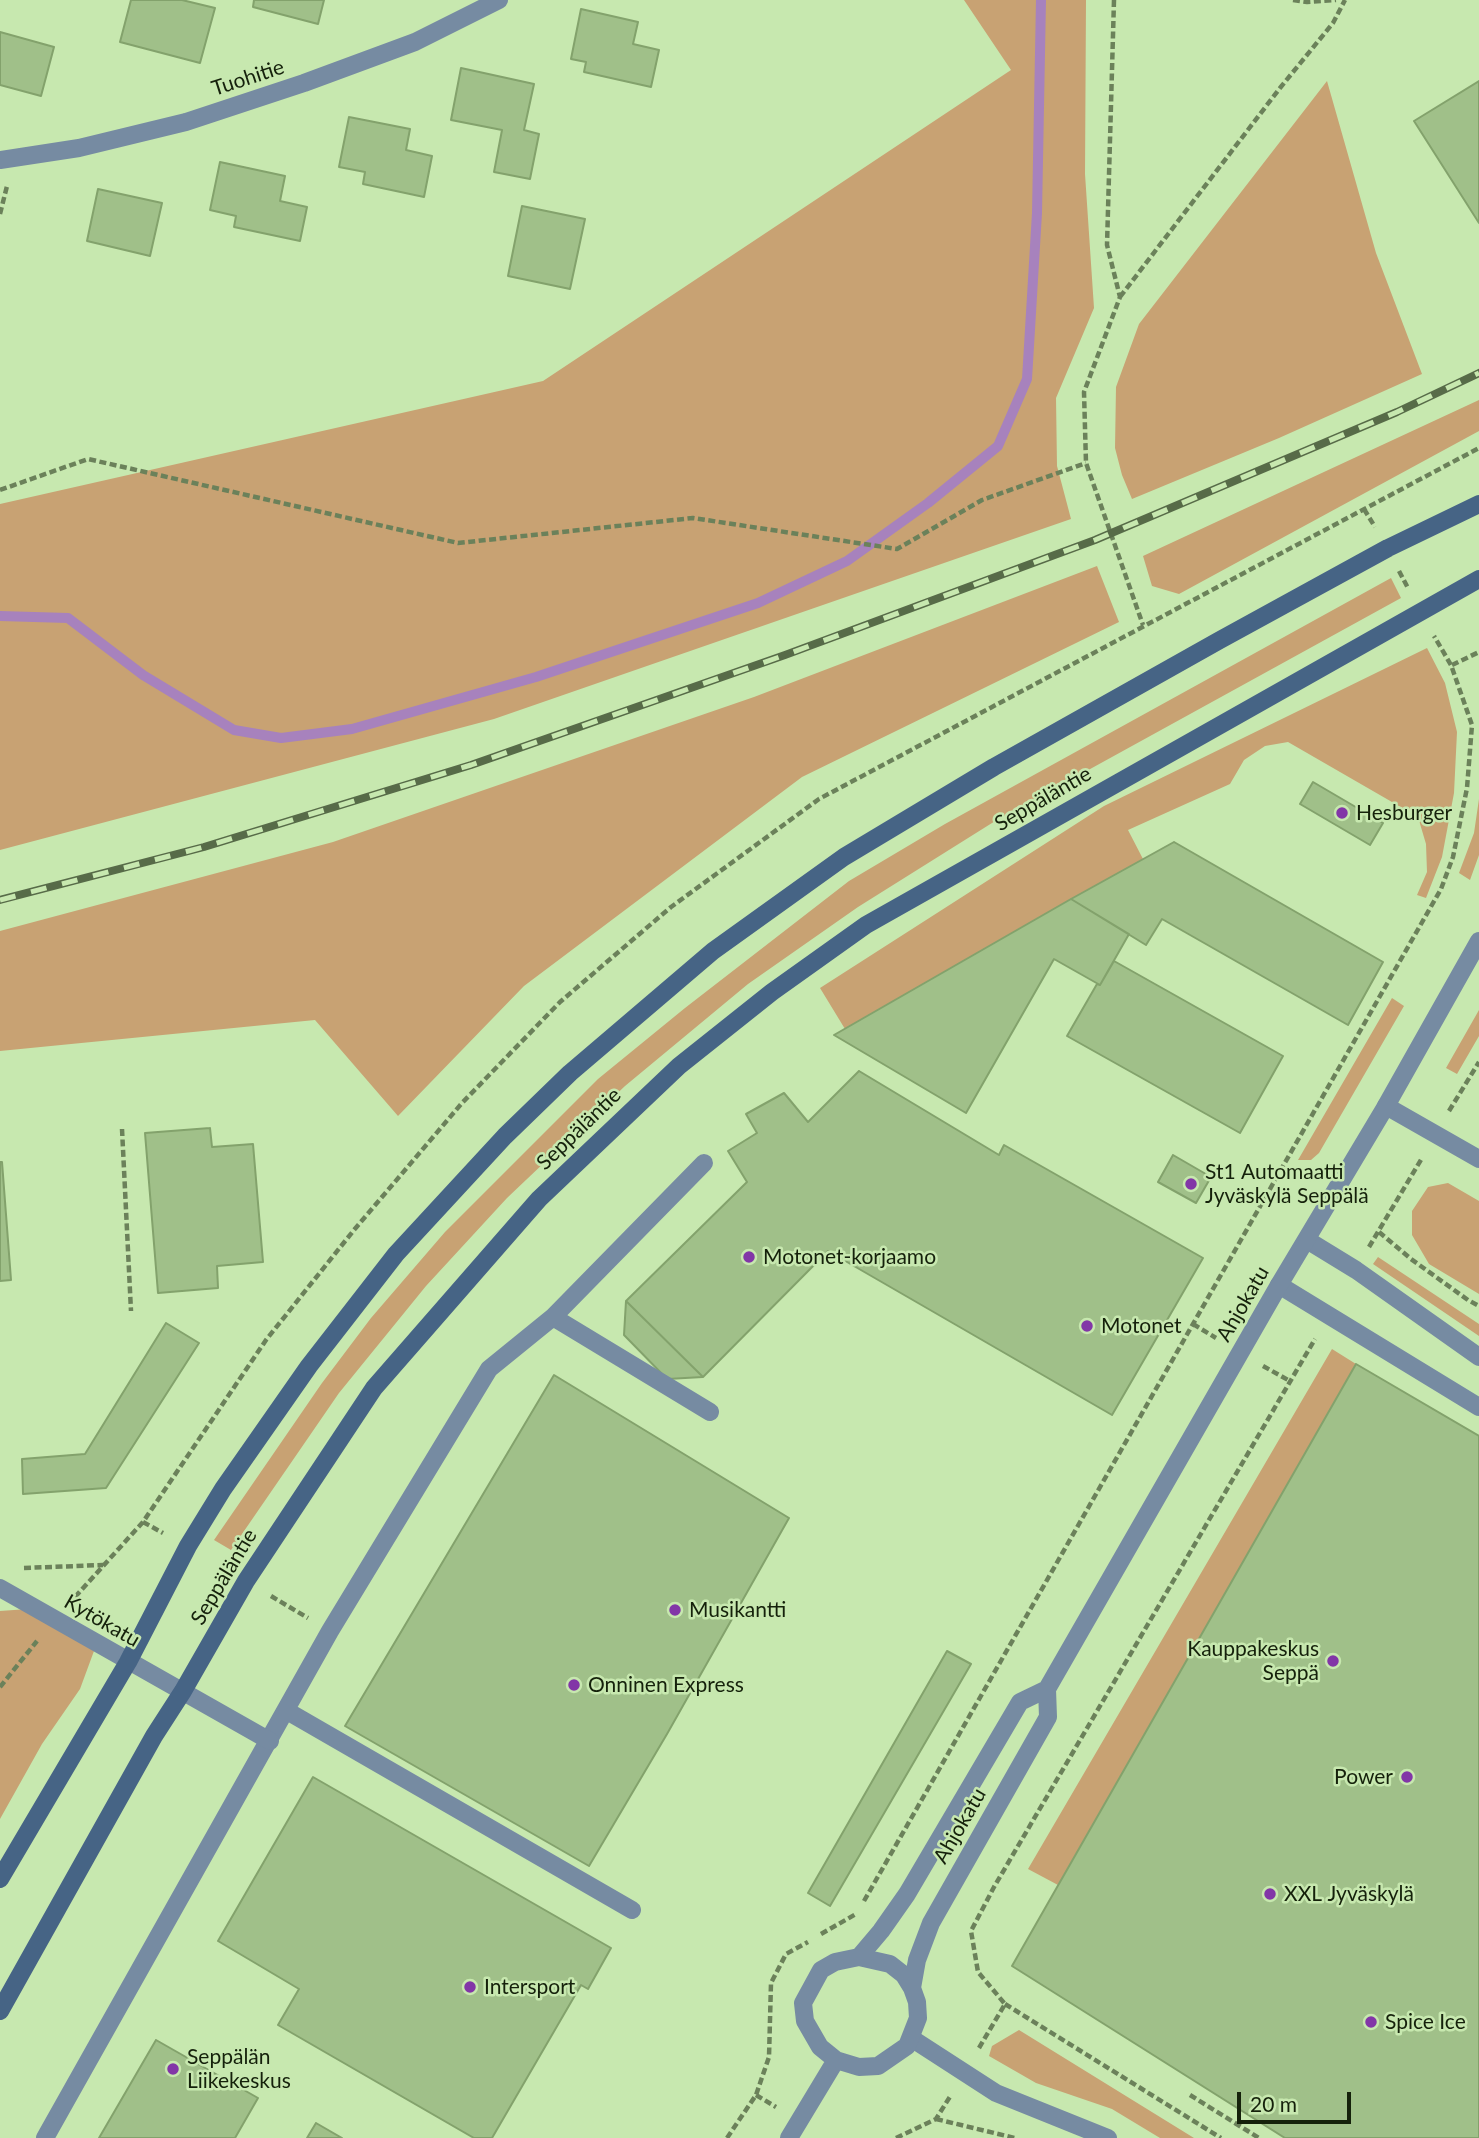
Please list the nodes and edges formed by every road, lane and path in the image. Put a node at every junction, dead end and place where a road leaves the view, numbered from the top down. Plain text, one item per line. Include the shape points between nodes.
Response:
1 (499, 0) edge
2 (1114, 0) edge
3 (1293, 0) edge
4 (1336, 0) edge
5 (1345, 0) edge
6 (0, 160) edge
7 (1120, 297) junction
8 (1086, 463) junction
9 (0, 489) edge
10 (1478, 506) edge
11 (1364, 509) dead end
12 (1388, 548) junction
13 (1479, 579) edge
14 (1420, 611) junction
15 (1143, 625) dead end
16 (1479, 652) edge
17 (1451, 665) junction
18 (1479, 941) edge
19 (1479, 1062) edge
20 (1386, 1106) junction
21 (122, 1129) dead end
22 (1435, 1135) junction
23 (1479, 1159) edge
24 (704, 1163) dead end
25 (1378, 1232) junction
26 (1307, 1240) junction
27 (1356, 1270) junction
28 (1279, 1285) junction
29 (1479, 1306) edge
30 (131, 1311) dead end
31 (1328, 1316) junction
32 (552, 1317) junction
33 (1479, 1357) edge
34 (1479, 1406) edge
35 (709, 1412) dead end
36 (104, 1565) dead end
37 (15, 1568) dead end
38 (0, 1588) edge
39 (128, 1662) junction
40 (1047, 1689) junction
41 (183, 1690) junction
42 (287, 1711) junction
43 (270, 1741) junction
44 (0, 1878) edge
45 (632, 1910) dead end
46 (821, 1935) dead end
47 (809, 1941) dead end
48 (859, 1956) junction
49 (912, 1988) junction
50 (1005, 2004) junction
51 (0, 2011) edge
52 (911, 2038) junction
53 (836, 2060) junction
54 (964, 2073) junction
55 (1190, 2095) dead end
56 (936, 2119) junction
57 (45, 2138) edge
58 (727, 2138) edge
59 (789, 2138) edge
60 (896, 2138) edge
61 (1015, 2138) edge
62 (1108, 2138) edge
63 (1222, 2138) edge
64 (1259, 2138) edge

1 - 6 street, Tuohitie via 415,42 186,122 79,148
2 - 7 path via 1107,245
3 - 4 path
5 - 7 path via 1333,23
7 - 8 path via 1084,392
8 - 9 path via 982,500 897,549 693,518 458,543 88,459
8 - 15 path
10 - 12 main road, Seppäläntie
11 - 12 path
12 - 14 path
12 - 39 main road, Seppäläntie via 994,767 844,857 713,951 570,1073 396,1254 309,1366 209,1511
13 - 14 main road, Seppäläntie
14 - 17 path
14 - 41 main road, Seppäläntie via 866,925 679,1066 538,1199 374,1388 246,1581
16 - 17 path
17 - 46 path via 1472,725 1467,788 1453,857 1441,889 878,1878 855,1915
18 - 20 street, Ahjokatu
19 - 22 path
20 - 22 street
20 - 26 street, Ahjokatu
21 - 30 path
22 - 23 street
22 - 25 path
24 - 32 street
25 - 27 path
25 - 29 path
26 - 27 street
26 - 28 street, Ahjokatu
27 - 33 street
28 - 31 street
28 - 40 street, Ahjokatu
31 - 34 street
31 - 50 path via 971,1931 978,1972
32 - 35 street
32 - 42 street via 489,1369 330,1631
36 - 37 path
38 - 39 street, Kytökatu
39 - 41 street, Kytökatu
39 - 44 main road, Seppäläntie
40 - 48 street, Ahjokatu via 1020,1702 907,1894
40 - 49 street, Ahjokatu via 1048,1717 930,1923
41 - 43 street, Kytökatu
41 - 51 main road, Seppäläntie
42 - 43 street
42 - 45 street
43 - 57 street
47 - 58 path via 786,1954 771,1983 769,2057 756,2095
48 - 49 street via 890,1964
48 - 53 street via 821,1970 803,2003 811,2035
49 - 52 street via 918,2018
50 - 54 path
50 - 63 path
52 - 53 street via 907,2046 878,2066 859,2067
52 - 54 street
53 - 59 street
54 - 56 path
54 - 62 street via 996,2093
55 - 64 path
56 - 60 path
56 - 61 path

